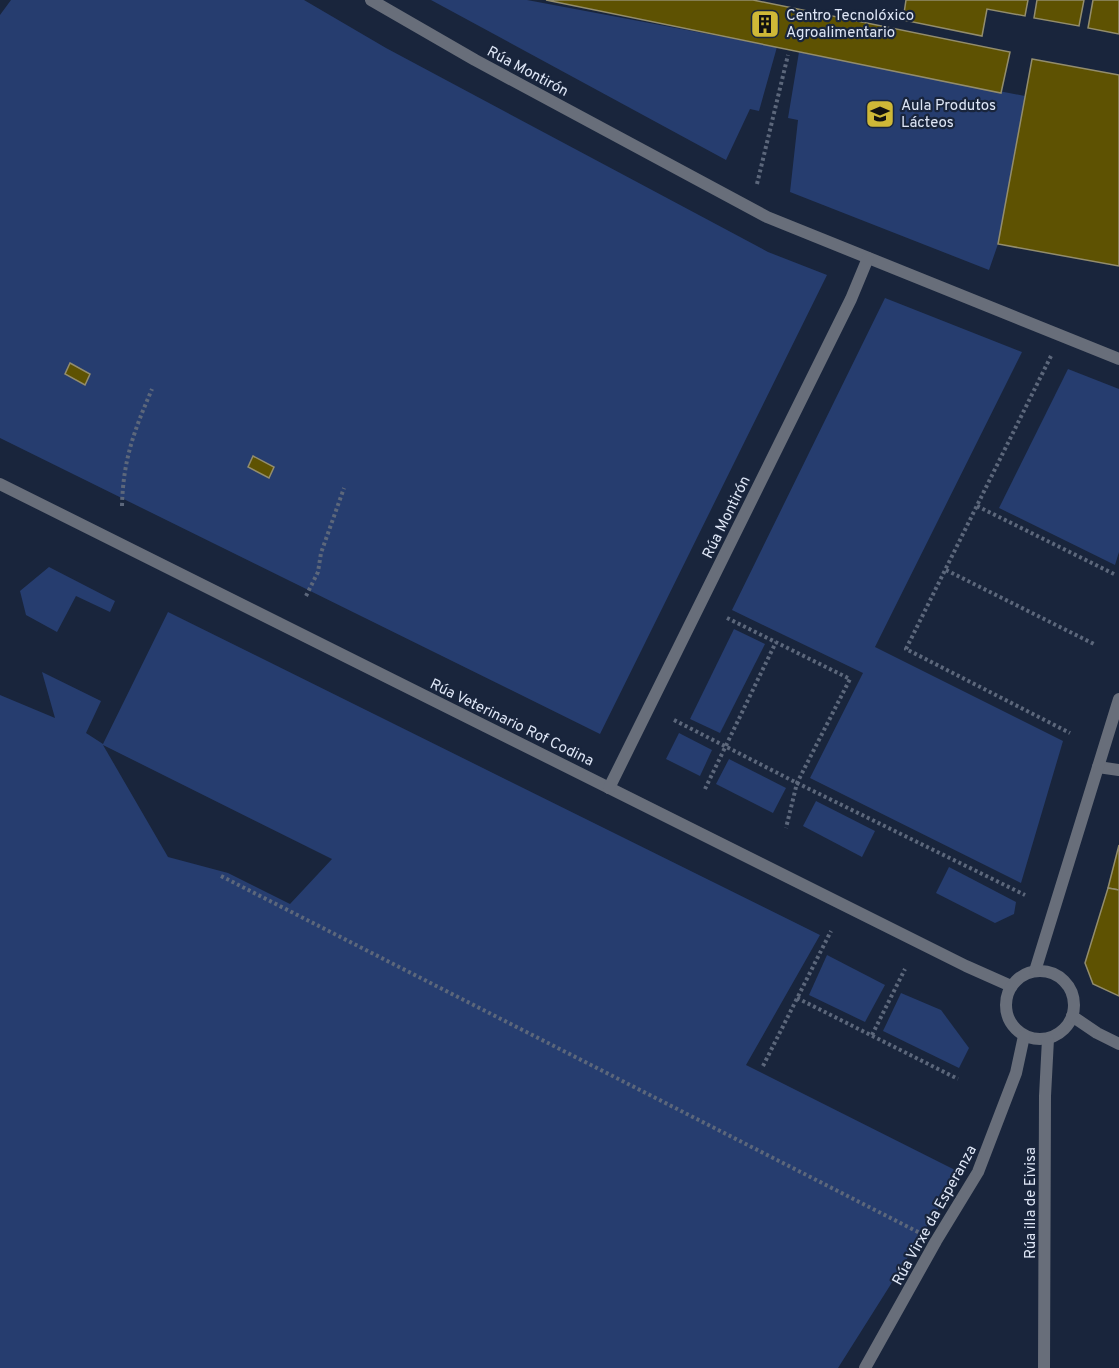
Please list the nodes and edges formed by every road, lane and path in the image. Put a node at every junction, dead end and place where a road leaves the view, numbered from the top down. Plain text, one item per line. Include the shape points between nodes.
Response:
1 (371, 0) edge
2 (788, 55) dead end
3 (757, 184) dead end
4 (868, 258) junction
5 (1051, 356) dead end
6 (1119, 359) edge
7 (152, 389) dead end
8 (0, 484) edge
9 (344, 488) dead end
10 (122, 506) dead end
11 (977, 506) junction
12 (946, 570) junction
13 (1116, 575) dead end
14 (306, 596) dead end
15 (727, 618) dead end
16 (776, 642) junction
17 (1096, 645) dead end
18 (1119, 699) edge
19 (674, 720) dead end
20 (1070, 734) dead end
21 (725, 746) junction
22 (1098, 767) junction
23 (1119, 770) edge
24 (797, 783) junction
25 (609, 788) junction
26 (705, 789) dead end
27 (786, 828) dead end
28 (221, 876) dead end
29 (1025, 895) dead end
30 (831, 931) dead end
31 (905, 969) dead end
32 (1035, 971) junction
33 (1011, 986) junction
34 (797, 998) junction
35 (1072, 1016) junction
36 (872, 1035) junction
37 (1024, 1036) junction
38 (1047, 1039) junction
39 (1119, 1044) edge
40 (763, 1066) dead end
41 (958, 1079) dead end
42 (936, 1241) junction
43 (865, 1368) edge
44 (1044, 1368) edge

1 - 4 street, Rúa Montirón via 474,60 767,217
2 - 3 path
4 - 6 street, Rúa Montirón
4 - 25 street, Rúa Montirón
5 - 11 path
7 - 10 path via 131,444 123,476
8 - 25 street, Rúa Veterinario Rof Codina
9 - 14 path via 318,572
11 - 12 path
11 - 13 path
12 - 17 path
12 - 20 path via 906,649
15 - 16 path
16 - 21 path
16 - 24 path via 850,679
18 - 22 street
19 - 21 path
21 - 24 path
21 - 26 path
22 - 23 street
22 - 32 street
24 - 27 path
24 - 29 path
25 - 33 street, Rúa Veterinario Rof Codina
28 - 42 path
30 - 34 path
31 - 36 path
32 - 33 street
32 - 35 street via 1047,971 1066,983 1072,993
33 - 37 street via 1006,1014
34 - 36 path
34 - 40 path
35 - 38 street via 1067,1026
35 - 39 street
36 - 41 path
37 - 38 street
37 - 42 street, Rúa Virxe da Esperanza via 1016,1073 978,1172
38 - 44 street, Rúa illa de Eivisa
42 - 43 street, Rúa Virxe da Esperanza

